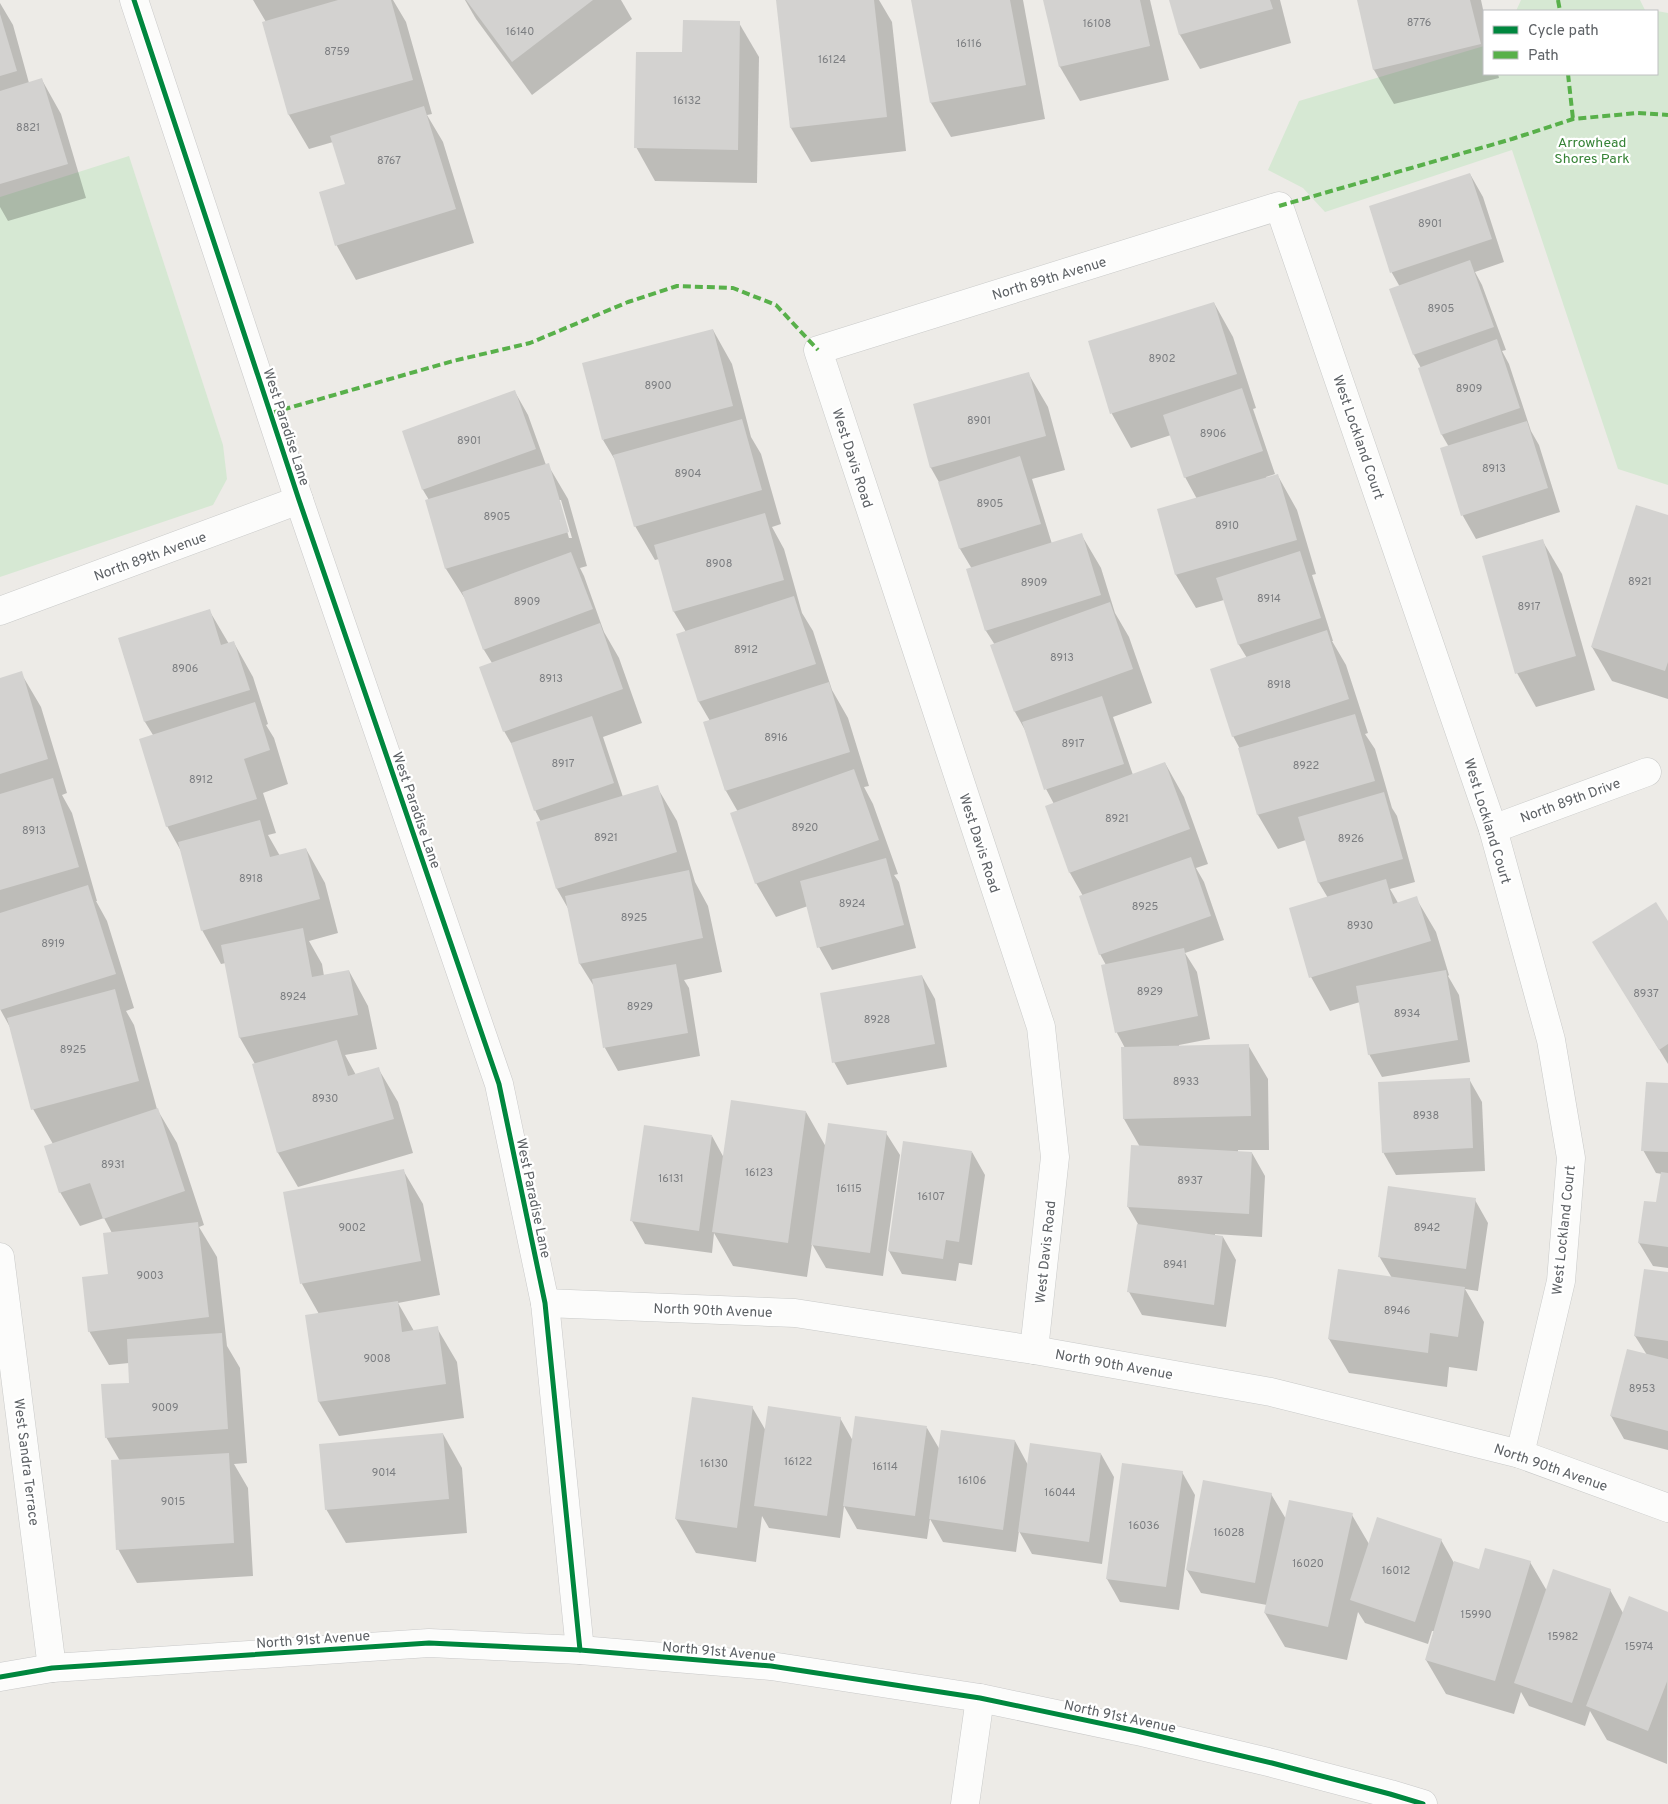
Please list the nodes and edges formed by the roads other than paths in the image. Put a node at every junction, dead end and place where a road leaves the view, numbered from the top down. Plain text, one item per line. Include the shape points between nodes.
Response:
1 (134, 0) edge
2 (1280, 206) joint
3 (818, 350) joint
4 (299, 500) junction
5 (0, 611) edge
6 (1647, 772) dead end
7 (1493, 829) junction
8 (0, 1257) edge
9 (545, 1303) junction
10 (1034, 1350) junction
11 (1520, 1454) junction
12 (1668, 1508) edge
13 (580, 1650) junction
14 (52, 1668) junction
15 (0, 1677) edge
16 (980, 1698) junction
17 (965, 1804) edge
18 (1423, 1804) edge

1 - 4 street, West Paradise Lane
2 - 3 street, North 89th Avenue
2 - 7 street, West Lockland Court
3 - 10 street, West Davis Road via 1041,1027 1055,1157
4 - 5 street, North 89th Avenue
4 - 9 street, West Paradise Lane via 499,1084
6 - 7 street, North 89th Drive
7 - 11 street, West Lockland Court via 1551,1040 1571,1158 1561,1281
8 - 14 street, West Sandra Terrace
9 - 10 street, North 90th Avenue via 794,1313
9 - 13 street, West Paradise Lane
10 - 11 street, North 90th Avenue via 1271,1392
11 - 12 street, North 90th Avenue
13 - 14 street, North 91st Avenue via 429,1643
13 - 16 street, North 91st Avenue via 771,1666
14 - 15 street, North 91st Avenue
16 - 17 street
16 - 18 street, North 91st Avenue via 1272,1763

